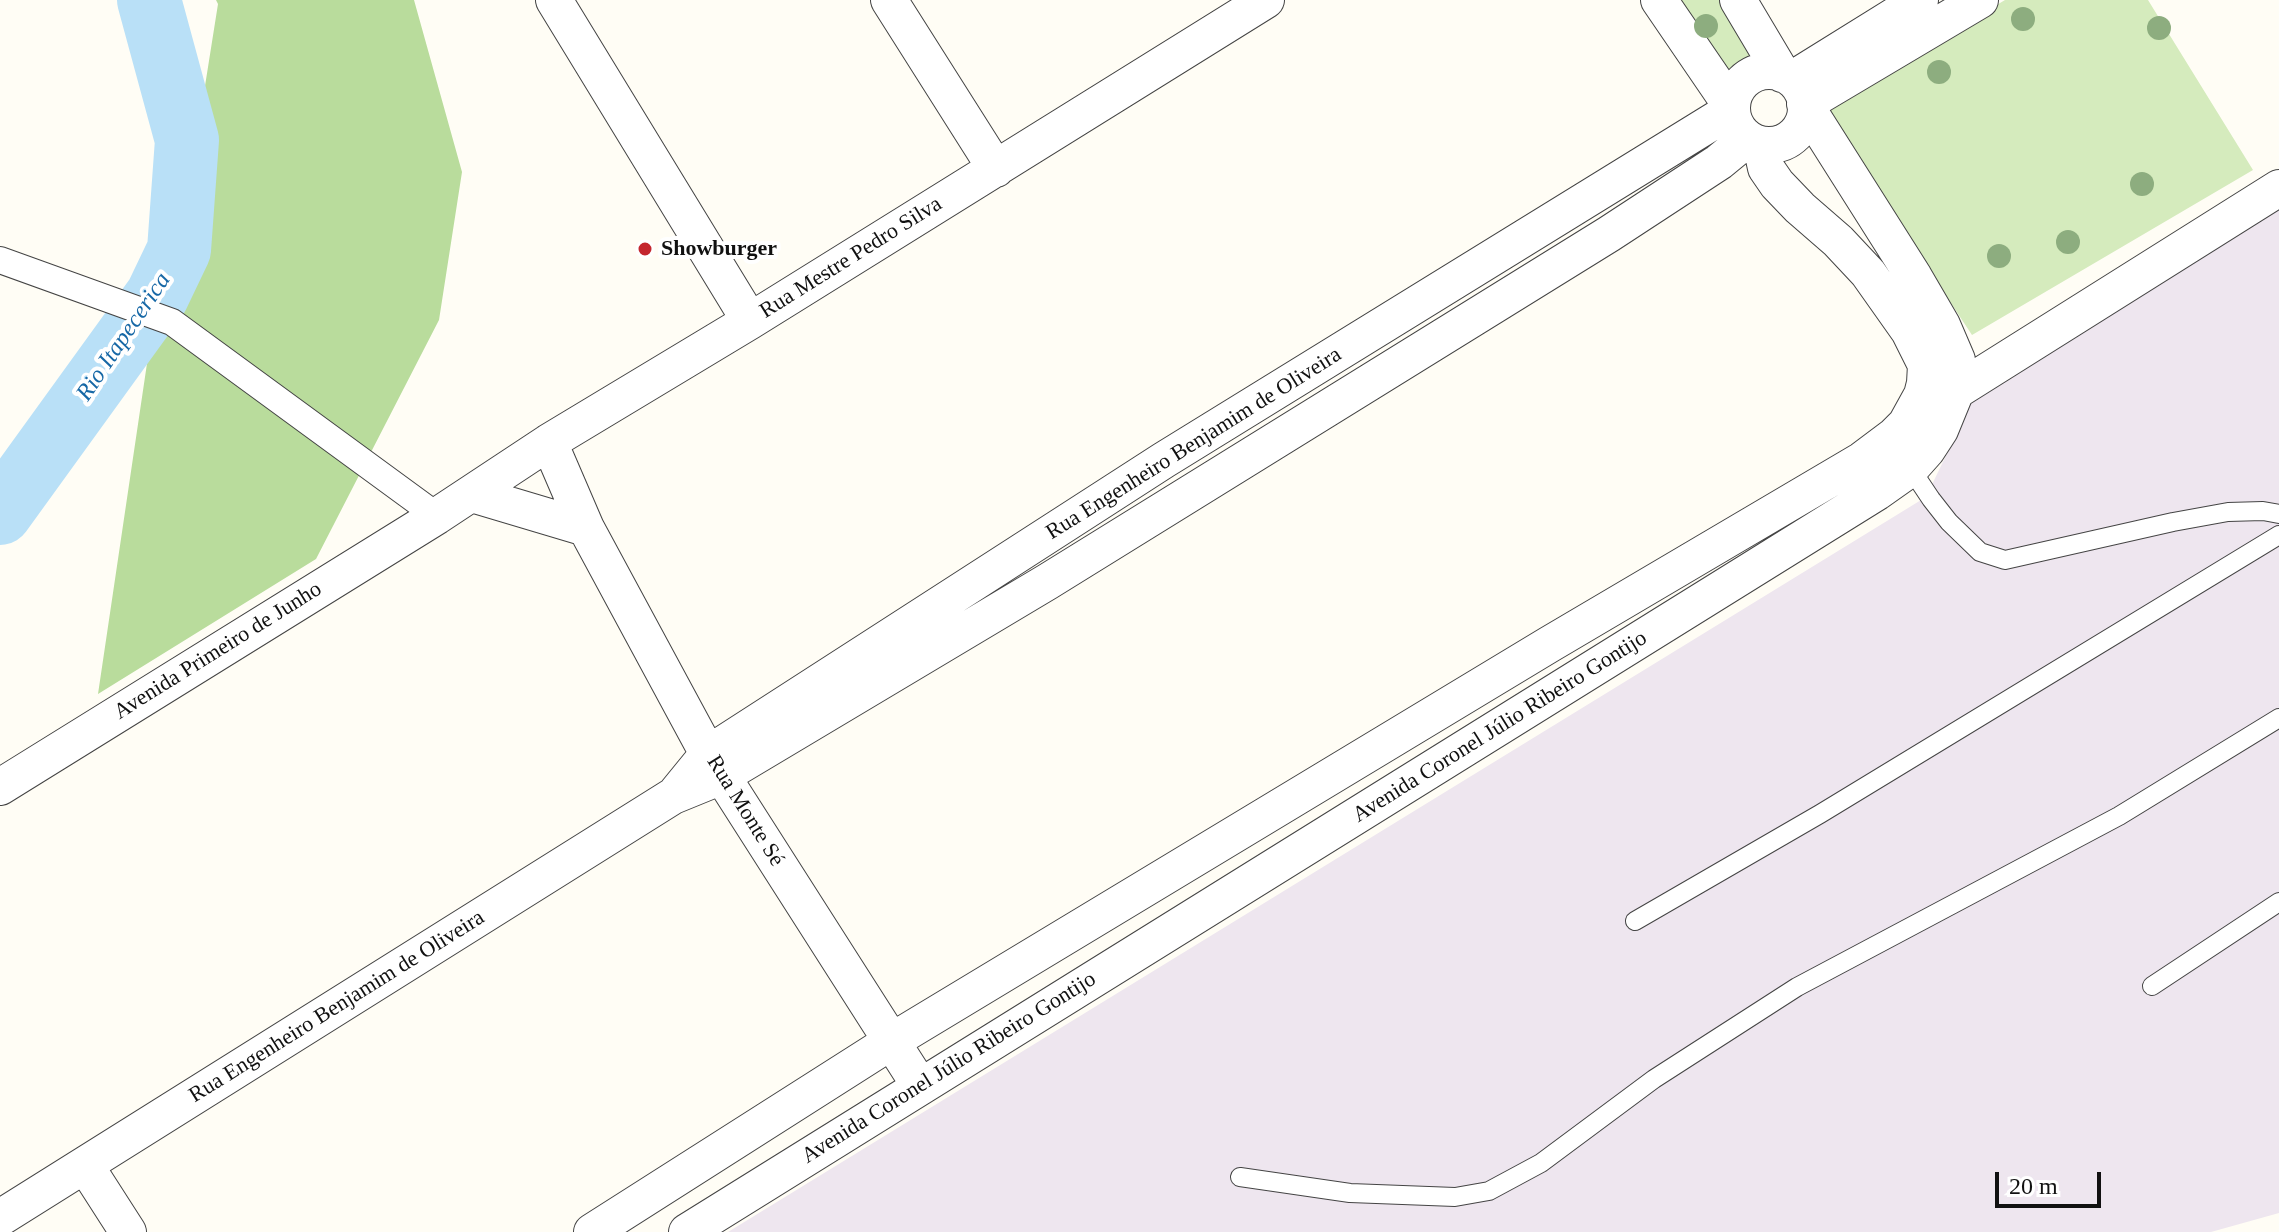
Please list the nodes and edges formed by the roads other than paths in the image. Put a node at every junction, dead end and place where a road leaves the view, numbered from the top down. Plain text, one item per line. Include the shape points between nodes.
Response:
1 (554, 0) edge
2 (889, 0) edge
3 (1266, 0) edge
4 (1659, 0) edge
5 (1738, 0) edge
6 (1920, 0) edge
7 (1980, 0) edge
8 (1797, 91) junction
9 (1742, 125) junction
10 (996, 169) junction
11 (2279, 188) edge
12 (0, 260) edge
13 (750, 321) junction
14 (1367, 335) junction
15 (1390, 369) junction
16 (1956, 391) junction
17 (1915, 409) junction
18 (549, 442) junction
19 (1900, 454) junction
20 (472, 494) junction
21 (2279, 514) edge
22 (437, 516) junction
23 (586, 528) junction
24 (2279, 535) edge
25 (1025, 551) junction
26 (1047, 582) junction
27 (1550, 644) junction
28 (1575, 680) junction
29 (2279, 718) edge
30 (715, 765) junction
31 (0, 787) edge
32 (1227, 838) junction
33 (1255, 878) junction
34 (2279, 902) edge
35 (1635, 921) dead end
36 (2152, 986) dead end
37 (892, 1041) junction
38 (920, 1086) junction
39 (85, 1165) junction
40 (1240, 1177) dead end
41 (0, 1218) edge
42 (602, 1229) edge
43 (128, 1232) edge
44 (687, 1232) edge

1 - 13 street
2 - 10 street
3 - 10 street, Rua Mestre Pedro Silva
4 - 9 street
5 - 8 street
6 - 8 street
7 - 8 street
8 - 9 street via 1769,71 1756,73 1736,90
8 - 9 street via 1805,121 1787,141 1774,146
8 - 16 street via 1942,325 1957,360
9 - 14 street, Rua Engenheiro Benjamim de Oliveira
9 - 15 street, Rua Engenheiro Benjamim de Oliveira via 1719,162
9 - 17 street, Avenida Coronel Júlio Ribeiro Gontijo via 1777,184 1868,273 1909,331 1926,365
10 - 13 street, Rua Mestre Pedro Silva
11 - 16 street
12 - 22 street via 172,322
13 - 18 street, Rua Mestre Pedro Silva
14 - 15 street
14 - 25 street, Rua Engenheiro Benjamim de Oliveira
15 - 26 street, Rua Engenheiro Benjamim de Oliveira
16 - 17 street
16 - 19 street, Avenida Coronel Júlio Ribeiro Gontijo via 1927,450
17 - 19 street, Avenida Coronel Júlio Ribeiro Gontijo
18 - 20 street, Rua Mestre Pedro Silva
18 - 23 street, Rua Monte Sé
19 - 21 lane via 1949,522 1980,552 2005,560 2228,512
19 - 27 street, Avenida Coronel Júlio Ribeiro Gontijo via 1862,460
19 - 28 street, Avenida Coronel Júlio Ribeiro Gontijo via 1877,492
20 - 22 street, Rua Mestre Pedro Silva
20 - 23 street
22 - 31 street, Avenida Primeiro de Junho
23 - 30 street, Rua Monte Sé
24 - 35 lane
25 - 26 street
25 - 30 street, Rua Engenheiro Benjamim de Oliveira
26 - 30 street, Rua Engenheiro Benjamim de Oliveira
27 - 28 street
27 - 32 street, Avenida Coronel Júlio Ribeiro Gontijo
28 - 33 street, Avenida Coronel Júlio Ribeiro Gontijo
29 - 40 lane via 2119,816 1797,987 1654,1079 1541,1163 1489,1191 1455,1197 1350,1193
30 - 37 street, Rua Monte Sé
30 - 39 street, Rua Engenheiro Benjamim de Oliveira
32 - 33 street
32 - 37 street, Avenida Coronel Júlio Ribeiro Gontijo
33 - 38 street, Avenida Coronel Júlio Ribeiro Gontijo
34 - 36 lane
37 - 38 street, Rua Monte Sé
37 - 42 street, Avenida Coronel Júlio Ribeiro Gontijo
38 - 44 street, Avenida Coronel Júlio Ribeiro Gontijo
39 - 41 street, Rua Engenheiro Benjamim de Oliveira
39 - 43 street

